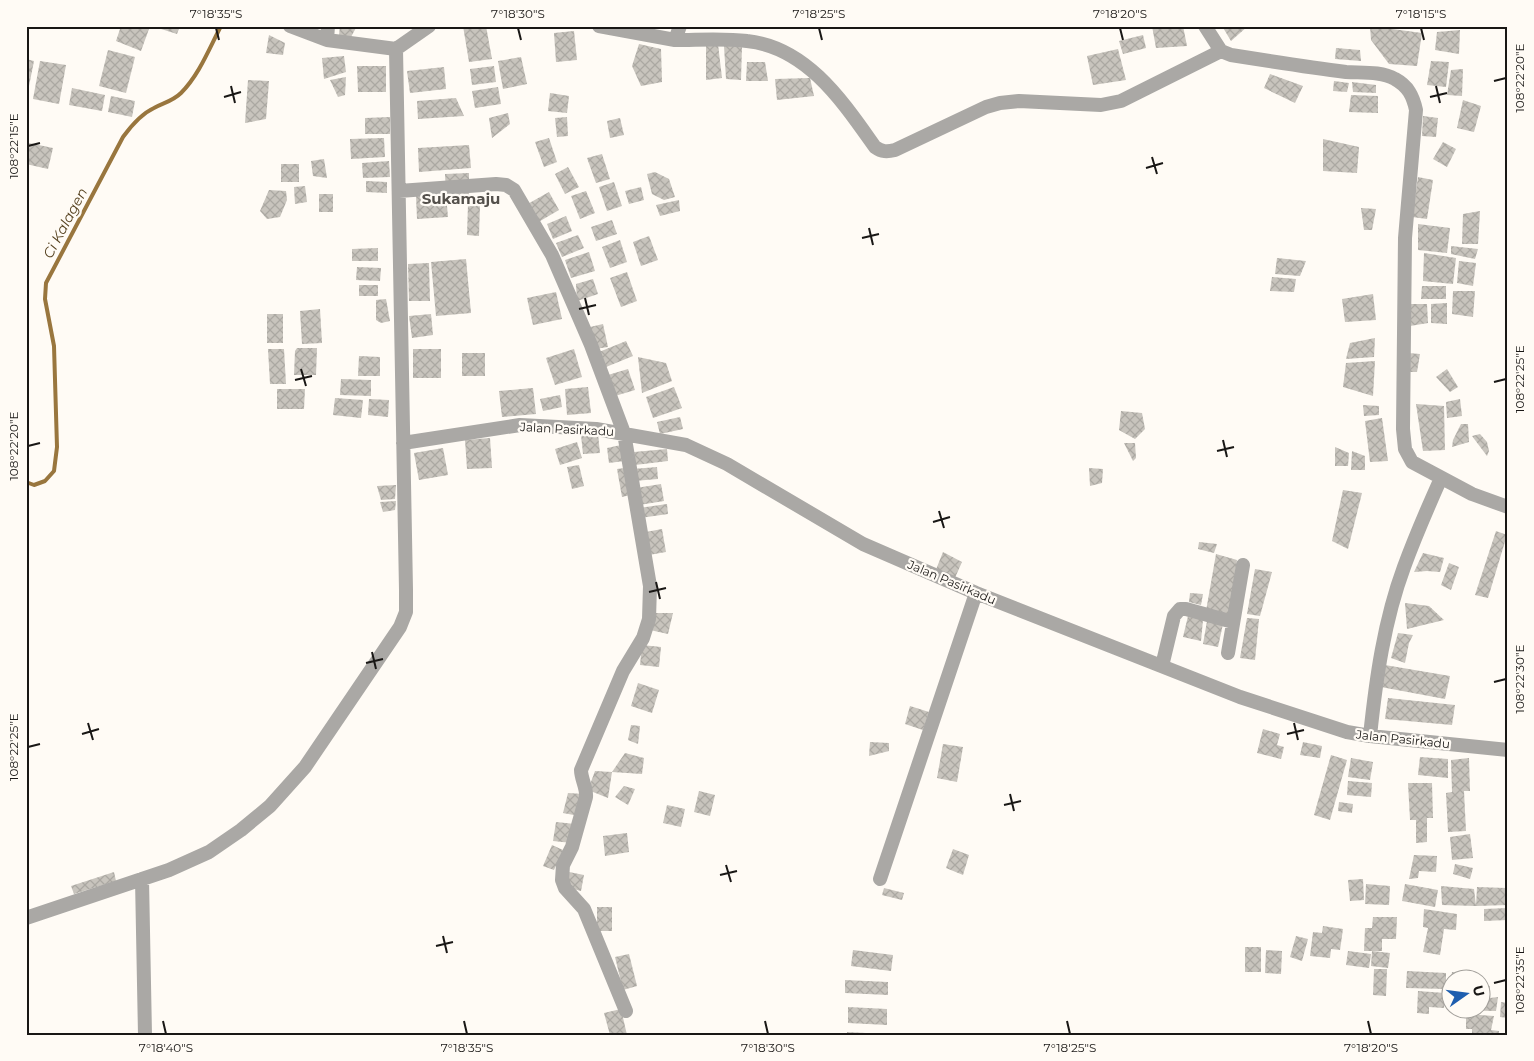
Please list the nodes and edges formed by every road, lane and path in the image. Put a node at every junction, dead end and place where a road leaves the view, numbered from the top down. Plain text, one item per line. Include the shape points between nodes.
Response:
1 (290, 26) edge
2 (429, 26) edge
3 (599, 26) edge
4 (680, 26) edge
5 (1205, 26) edge
6 (328, 33) edge
7 (674, 40) junction
8 (396, 49) junction
9 (1221, 51) junction
10 (399, 190) junction
11 (624, 433) junction
12 (403, 443) junction
13 (1441, 478) junction
14 (1508, 506) edge
15 (1243, 565) dead end
16 (976, 593) junction
17 (1233, 622) junction
18 (1228, 653) dead end
19 (1162, 666) junction
20 (1370, 736) junction
21 (1508, 750) edge
22 (142, 879) junction
23 (880, 879) dead end
24 (26, 918) edge
25 (626, 1011) dead end
26 (145, 1035) edge

1 - 6 street
2 - 8 street
3 - 7 street
4 - 7 street
5 - 9 street
6 - 8 street
7 - 9 street via 748,40 790,55 826,83 881,151 895,150 1000,103 1101,105 1121,101
8 - 10 street
9 - 13 street via 1346,72 1378,74 1394,78 1406,87 1413,98 1416,110 1405,238 1403,430 1405,449 1412,462
10 - 11 street via 496,184 514,190 552,255
10 - 12 street
11 - 12 street, Jalan Pasirkadu via 520,426
11 - 16 street, Jalan Pasirkadu via 686,445 727,464 863,544
11 - 25 street via 650,586 649,619 581,770 586,797 561,875 565,888 584,909
12 - 22 street via 406,612 400,627 305,767 270,806 208,852
13 - 14 street via 1472,494
13 - 20 street via 1403,568 1392,606 1375,682
15 - 17 street
16 - 19 street, Jalan Pasirkadu
16 - 23 street
17 - 18 street
17 - 19 street via 1186,609 1178,610
19 - 20 street, Jalan Pasirkadu via 1249,700 1347,732
20 - 21 street, Jalan Pasirkadu
22 - 24 street
22 - 26 street

